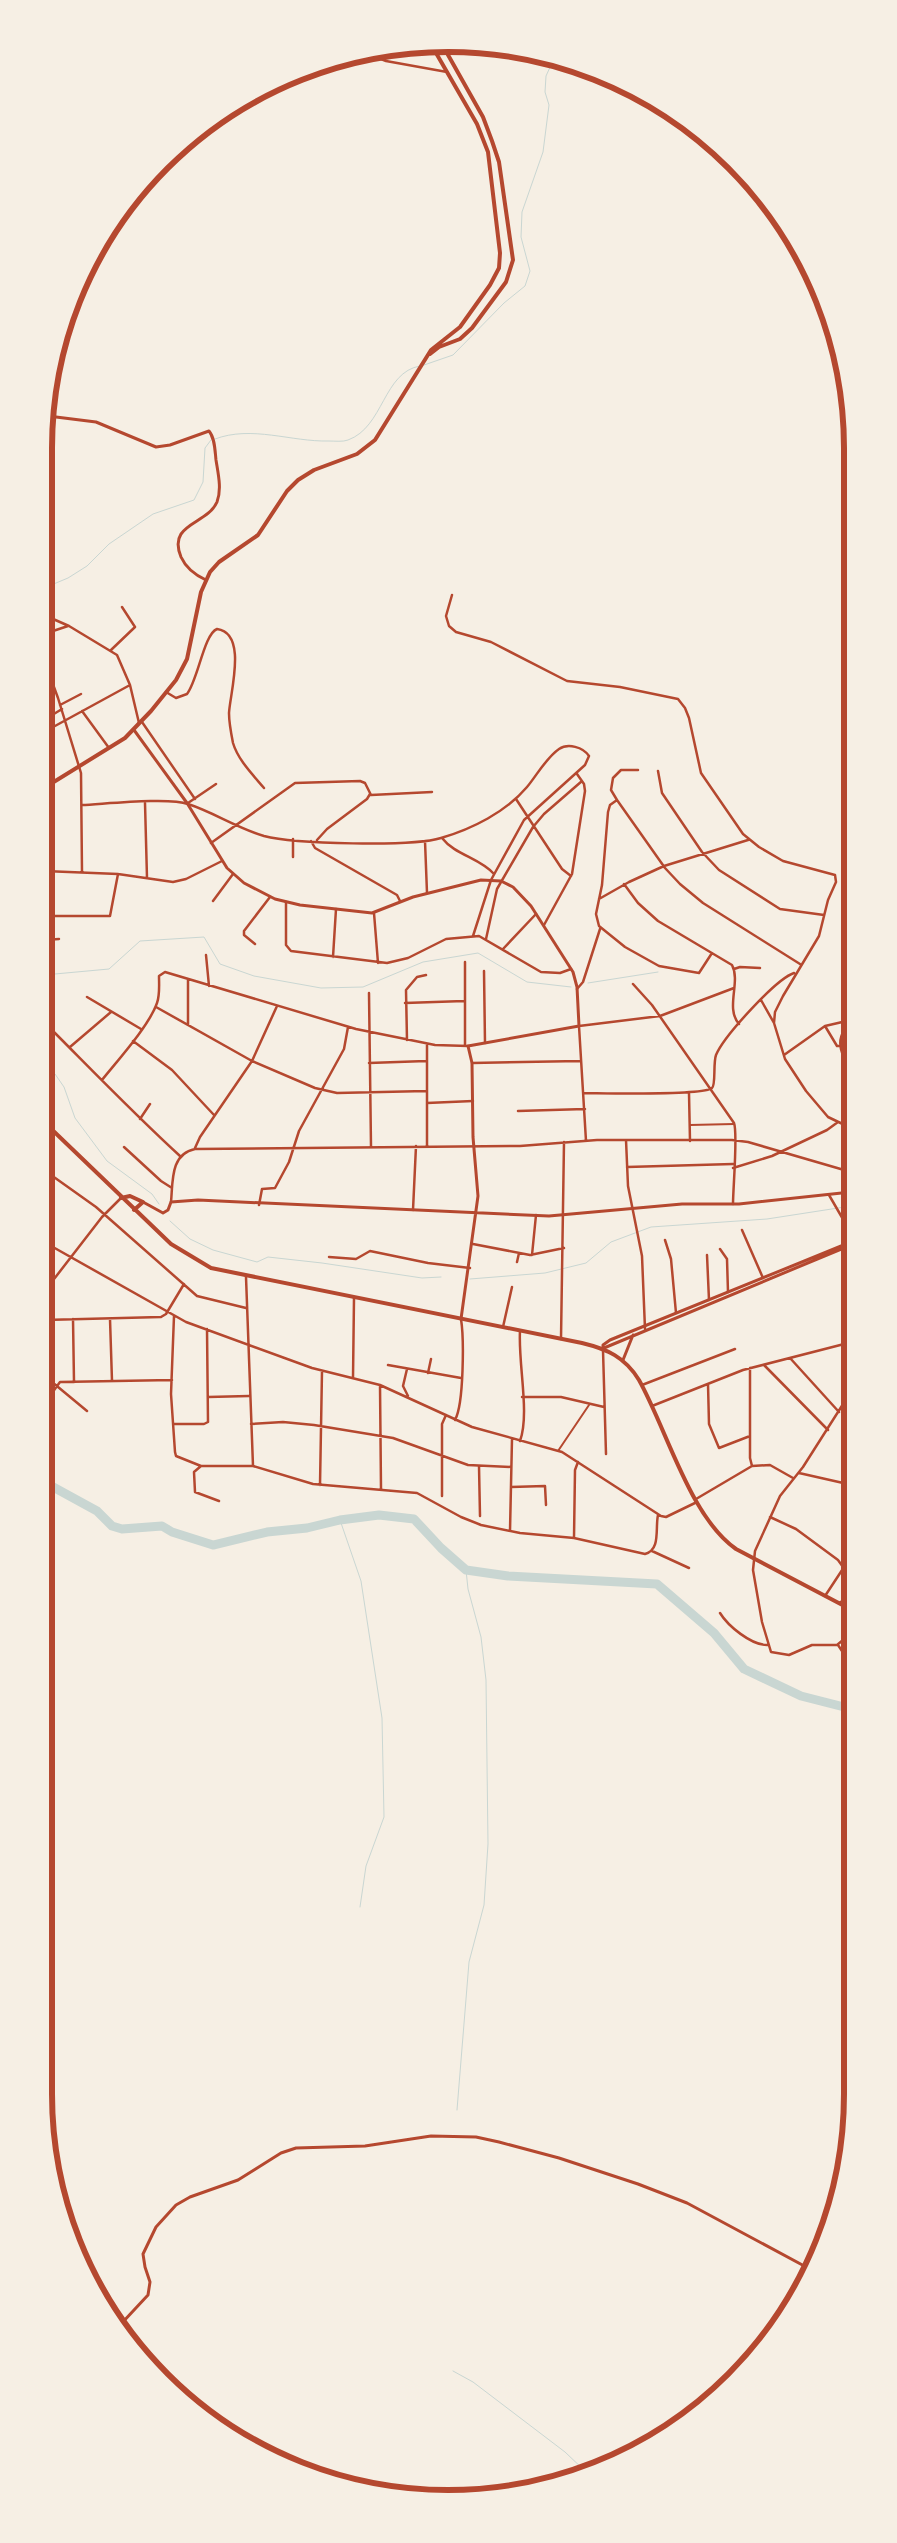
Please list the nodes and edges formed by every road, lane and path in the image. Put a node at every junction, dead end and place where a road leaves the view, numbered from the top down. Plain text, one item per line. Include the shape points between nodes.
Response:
1 (436, 52) edge
2 (446, 52) edge
3 (380, 59) edge
4 (448, 72) junction
5 (425, 358) junction
6 (54, 417) edge
7 (206, 580) junction
8 (452, 595) dead end
9 (122, 607) dead end
10 (52, 619) edge
11 (69, 626) junction
12 (52, 631) edge
13 (111, 650) junction
14 (52, 682) edge
15 (130, 685) junction
16 (166, 692) junction
17 (80, 694) dead end
18 (61, 707) junction
19 (82, 711) junction
20 (52, 714) edge
21 (64, 720) junction
22 (141, 723) junction
23 (52, 727) edge
24 (134, 730) junction
25 (109, 748) junction
26 (79, 767) junction
27 (638, 770) dead end
28 (658, 771) dead end
29 (577, 774) junction
30 (582, 781) junction
31 (52, 784) edge
32 (216, 784) dead end
33 (264, 788) dead end
34 (432, 792) dead end
35 (370, 794) junction
36 (516, 798) junction
37 (195, 799) junction
38 (617, 800) junction
39 (145, 803) junction
40 (187, 803) junction
41 (82, 805) junction
42 (528, 816) junction
43 (534, 824) junction
44 (238, 826) junction
45 (442, 838) junction
46 (293, 840) junction
47 (311, 840) junction
48 (749, 840) junction
49 (317, 841) junction
50 (425, 841) junction
51 (211, 843) junction
52 (704, 854) junction
53 (293, 857) dead end
54 (222, 861) junction
55 (664, 866) junction
56 (52, 871) edge
57 (82, 872) junction
58 (118, 874) junction
59 (233, 874) junction
60 (494, 874) junction
61 (571, 876) junction
62 (147, 878) junction
63 (491, 880) junction
64 (501, 881) junction
65 (624, 884) junction
66 (427, 893) junction
67 (270, 897) junction
68 (600, 899) junction
69 (213, 901) dead end
70 (400, 901) junction
71 (286, 902) junction
72 (336, 909) junction
73 (374, 913) junction
74 (536, 914) junction
75 (824, 915) junction
76 (52, 916) edge
77 (543, 926) junction
78 (600, 929) junction
79 (473, 936) junction
80 (60, 939) dead end
81 (486, 939) junction
82 (52, 940) edge
83 (255, 944) dead end
84 (503, 949) junction
85 (712, 953) junction
86 (206, 955) dead end
87 (333, 957) junction
88 (465, 962) dead end
89 (378, 963) junction
90 (800, 964) junction
91 (734, 968) junction
92 (760, 968) dead end
93 (572, 969) junction
94 (484, 971) dead end
95 (796, 973) junction
96 (426, 975) dead end
97 (188, 979) junction
98 (633, 984) dead end
99 (209, 986) junction
100 (734, 988) junction
101 (578, 989) junction
102 (369, 993) dead end
103 (87, 997) dead end
104 (761, 1000) junction
105 (464, 1001) junction
106 (405, 1004) junction
107 (277, 1006) junction
108 (156, 1007) junction
109 (111, 1012) junction
110 (660, 1016) junction
111 (844, 1022) edge
112 (774, 1023) junction
113 (739, 1024) junction
114 (188, 1025) junction
115 (579, 1026) junction
116 (825, 1026) junction
117 (348, 1027) junction
118 (52, 1030) edge
119 (141, 1030) junction
120 (369, 1032) junction
121 (844, 1032) edge
122 (407, 1040) junction
123 (133, 1041) junction
124 (485, 1043) junction
125 (427, 1044) junction
126 (467, 1046) junction
127 (840, 1046) junction
128 (70, 1047) junction
129 (844, 1054) edge
130 (784, 1055) junction
131 (252, 1061) junction
132 (426, 1061) junction
133 (580, 1061) junction
134 (369, 1063) junction
135 (472, 1063) junction
136 (102, 1080) junction
137 (711, 1089) junction
138 (322, 1091) junction
139 (370, 1092) junction
140 (426, 1092) junction
141 (689, 1092) junction
142 (583, 1093) junction
143 (473, 1101) junction
144 (427, 1103) junction
145 (150, 1104) dead end
146 (585, 1110) junction
147 (518, 1111) dead end
148 (214, 1115) junction
149 (140, 1119) junction
150 (838, 1122) junction
151 (734, 1124) junction
152 (690, 1125) junction
153 (844, 1125) edge
154 (52, 1130) edge
155 (626, 1140) junction
156 (736, 1140) junction
157 (586, 1141) junction
158 (690, 1141) junction
159 (564, 1142) junction
160 (371, 1146) junction
161 (416, 1146) junction
162 (427, 1146) junction
163 (474, 1146) junction
164 (124, 1147) dead end
165 (294, 1147) junction
166 (194, 1149) junction
167 (781, 1152) junction
168 (180, 1156) junction
169 (734, 1164) junction
170 (627, 1167) junction
171 (733, 1168) junction
172 (844, 1170) edge
173 (52, 1176) edge
174 (172, 1188) junction
175 (844, 1193) edge
176 (829, 1195) junction
177 (122, 1198) junction
178 (135, 1198) junction
179 (143, 1202) junction
180 (171, 1202) junction
181 (128, 1204) junction
182 (259, 1204) junction
183 (733, 1204) junction
184 (632, 1208) junction
185 (134, 1210) junction
186 (413, 1210) junction
187 (478, 1211) junction
188 (104, 1215) junction
189 (536, 1215) junction
190 (564, 1215) junction
191 (844, 1220) edge
192 (742, 1230) dead end
193 (665, 1240) dead end
194 (473, 1244) junction
195 (52, 1246) edge
196 (844, 1247) edge
197 (844, 1247) edge
198 (564, 1248) junction
199 (720, 1249) dead end
200 (519, 1253) junction
201 (707, 1254) dead end
202 (532, 1255) junction
203 (73, 1256) junction
204 (329, 1257) dead end
205 (518, 1262) dead end
206 (470, 1268) junction
207 (844, 1273) edge
208 (246, 1277) junction
209 (763, 1278) junction
210 (52, 1282) edge
211 (184, 1284) junction
212 (512, 1287) dead end
213 (844, 1290) edge
214 (729, 1294) junction
215 (354, 1298) junction
216 (709, 1302) junction
217 (246, 1308) junction
218 (167, 1312) junction
219 (676, 1315) junction
220 (174, 1316) junction
221 (74, 1319) junction
222 (110, 1319) junction
223 (461, 1319) junction
224 (52, 1320) edge
225 (503, 1328) junction
226 (645, 1328) junction
227 (207, 1329) junction
228 (520, 1331) junction
229 (633, 1335) junction
230 (561, 1339) junction
231 (247, 1344) junction
232 (844, 1344) edge
233 (603, 1348) junction
234 (735, 1349) dead end
235 (790, 1358) junction
236 (431, 1359) dead end
237 (623, 1360) junction
238 (388, 1365) dead end
239 (764, 1365) junction
240 (750, 1368) junction
241 (407, 1369) junction
242 (322, 1371) junction
243 (428, 1372) junction
244 (353, 1378) junction
245 (461, 1378) junction
246 (172, 1380) junction
247 (52, 1381) edge
248 (112, 1381) junction
249 (74, 1382) junction
250 (708, 1384) junction
251 (642, 1385) junction
252 (56, 1386) junction
253 (380, 1386) junction
254 (52, 1393) edge
255 (249, 1396) junction
256 (208, 1397) junction
257 (408, 1397) junction
258 (522, 1397) junction
259 (844, 1404) edge
260 (590, 1405) junction
261 (605, 1406) junction
262 (652, 1406) junction
263 (87, 1411) dead end
264 (839, 1412) junction
265 (446, 1415) junction
266 (455, 1420) junction
267 (173, 1424) junction
268 (250, 1424) junction
269 (321, 1426) junction
270 (828, 1430) junction
271 (380, 1436) junction
272 (750, 1436) junction
273 (512, 1439) junction
274 (520, 1441) junction
275 (558, 1451) junction
276 (606, 1454) dead end
277 (442, 1455) junction
278 (578, 1462) junction
279 (201, 1466) junction
280 (253, 1466) junction
281 (479, 1466) junction
282 (752, 1466) junction
283 (512, 1467) junction
284 (798, 1473) junction
285 (793, 1478) junction
286 (844, 1483) edge
287 (320, 1485) junction
288 (511, 1487) junction
289 (381, 1489) junction
290 (442, 1496) dead end
291 (697, 1500) junction
292 (219, 1501) dead end
293 (546, 1505) dead end
294 (658, 1515) junction
295 (480, 1516) dead end
296 (770, 1517) junction
297 (510, 1531) junction
298 (574, 1538) junction
299 (652, 1551) junction
300 (753, 1558) junction
301 (844, 1565) edge
302 (842, 1567) junction
303 (689, 1568) dead end
304 (825, 1596) junction
305 (844, 1601) edge
306 (839, 1604) junction
307 (844, 1606) edge
308 (720, 1613) dead end
309 (844, 1638) edge
310 (767, 1645) junction
311 (838, 1645) junction
312 (844, 1654) edge
313 (805, 2267) edge
314 (124, 2321) edge

1 - 4 main road
2 - 5 main road via 483,117 499,162 513,260 506,282 472,328 460,339 439,347
3 - 4 street
4 - 5 main road via 488,152 500,258 494,280 465,320 456,331 439,341
5 - 7 main road via 375,440 357,454 319,468 295,482 258,535 219,562
6 - 7 street via 96,422 156,447 209,431 215,449 220,490 217,502 205,516 185,529 178,545 183,562
7 - 16 main road via 188,656
8 - 48 street via 446,616 455,631 491,642 567,681 620,687 678,699 688,713 702,775
9 - 13 street via 135,627
10 - 11 street
11 - 12 street
11 - 13 street
13 - 15 street via 119,658
14 - 18 street
15 - 19 street
15 - 22 street via 136,718
16 - 22 main road
16 - 33 street via 176,698 187,694 197,675 209,634 217,629 227,634 236,656 229,717 234,744 240,758
17 - 18 street
18 - 20 street
18 - 21 street
19 - 21 street
19 - 25 street
21 - 23 street
21 - 26 street
22 - 24 main road
22 - 37 street
24 - 25 main road
24 - 40 street
25 - 26 main road
26 - 31 main road
26 - 41 street
27 - 38 street via 623,770 615,774 611,790
28 - 52 street via 662,793
29 - 30 street
29 - 36 street via 589,760 584,751 573,747 560,748
29 - 42 street
30 - 43 street
30 - 61 street via 585,794
32 - 37 street
34 - 35 street
35 - 44 street via 365,783 360,781 295,783
35 - 49 street via 366,801 321,834
36 - 42 street
36 - 45 street via 491,816
37 - 40 street
38 - 55 street
38 - 68 street via 610,805 608,812
39 - 40 street
39 - 41 street
39 - 62 street
40 - 44 street
40 - 51 street
41 - 57 street
42 - 43 street
42 - 60 street
43 - 61 street via 562,869
43 - 64 street
44 - 46 street via 273,838
44 - 51 street
45 - 50 street
45 - 60 street
46 - 47 street
46 - 53 street
47 - 49 street
47 - 70 street via 315,848 397,895
48 - 52 street
48 - 75 street via 782,861 835,874 836,882
49 - 50 street
50 - 66 street
51 - 54 street
52 - 55 street
52 - 75 street via 719,870 778,908
54 - 59 street
54 - 62 street via 180,881
55 - 65 street
55 - 90 street via 703,903
56 - 57 street
57 - 58 street
58 - 62 street
58 - 76 street via 110,916
59 - 67 street
59 - 69 street
60 - 63 street
61 - 77 street
63 - 64 street
63 - 66 street
63 - 79 street
64 - 74 street via 521,894
64 - 81 street
65 - 68 street
65 - 85 street via 638,903 658,921
66 - 70 street
67 - 71 street
67 - 83 street via 244,931 244,935
68 - 78 street via 596,914
70 - 73 street
71 - 72 street
71 - 87 street via 288,950
72 - 73 street
72 - 87 street
73 - 89 street
74 - 77 street
74 - 84 street
75 - 90 street via 818,938
77 - 93 street
78 - 85 street via 643,958 668,969 699,973
78 - 101 street
79 - 81 street
79 - 89 street via 451,937 408,958
80 - 82 street
81 - 84 street
84 - 93 street via 541,972 560,973
85 - 91 street
86 - 99 street
87 - 89 street
88 - 105 street
90 - 95 street
91 - 92 street
91 - 100 street
93 - 101 street
94 - 124 street
95 - 104 street via 786,977
95 - 112 street via 777,1008
96 - 106 street via 417,976 406,990
97 - 99 street
97 - 108 street via 165,972 160,975
97 - 114 street
98 - 110 street
99 - 107 street
100 - 110 street
100 - 113 street via 733,1014
101 - 115 street
102 - 120 street
103 - 109 street
104 - 112 street
104 - 113 street
105 - 106 street
105 - 126 street
106 - 122 street
107 - 117 street
107 - 131 street
108 - 114 street
108 - 119 street
109 - 119 street
109 - 128 street
110 - 115 street
110 - 137 street
111 - 116 street
112 - 130 street
113 - 137 street via 718,1052
114 - 131 street
115 - 124 street
115 - 133 street
116 - 127 street via 836,1046
116 - 130 street
117 - 120 street
117 - 138 street via 344,1048
118 - 128 street
119 - 123 street
120 - 122 street
120 - 134 street
121 - 127 street
122 - 125 street
123 - 136 street
123 - 148 street via 172,1070
124 - 126 street
125 - 126 street
125 - 132 street
126 - 135 street
127 - 129 street
128 - 136 street
130 - 150 street via 808,1094
131 - 138 street
131 - 148 street
132 - 134 street
132 - 140 street
133 - 135 street
133 - 142 street
134 - 139 street
135 - 143 street
136 - 149 street
137 - 141 street
137 - 151 street
138 - 139 street
138 - 165 street via 299,1131
139 - 140 street
139 - 160 street
140 - 144 street
141 - 142 street
141 - 152 street
142 - 146 street
143 - 144 street
143 - 163 street
144 - 162 street
145 - 149 street
146 - 147 street
146 - 157 street
148 - 166 street
149 - 168 street
150 - 153 street
150 - 167 street
151 - 152 street
151 - 156 street
152 - 158 street
154 - 177 main road
155 - 157 street
155 - 158 street
155 - 170 street
156 - 158 street
156 - 167 street
156 - 169 street
157 - 159 street
159 - 163 street
159 - 190 street
160 - 161 street
160 - 165 street
161 - 162 street
161 - 186 street
162 - 163 street
163 - 187 street
164 - 174 street
165 - 166 street
165 - 182 street via 275,1188 262,1189
166 - 168 street
167 - 171 street via 754,1164
167 - 172 street
168 - 174 street
169 - 170 street
169 - 171 street
170 - 184 street
171 - 183 street
173 - 188 street
174 - 180 street
175 - 176 street
176 - 183 street
176 - 191 street
177 - 178 main road
177 - 181 main road
177 - 188 street
178 - 179 main road
178 - 181 main road
179 - 180 street via 164,1213
179 - 185 main road
180 - 182 street
181 - 185 main road
182 - 186 street
183 - 184 street
184 - 190 street
184 - 226 street via 642,1259
185 - 208 main road via 196,1262
186 - 187 street
187 - 189 street
187 - 194 street
188 - 203 street
188 - 211 street
189 - 190 street
189 - 202 street
190 - 198 street
192 - 209 street
193 - 219 street via 672,1261
194 - 200 street
194 - 206 street
195 - 203 street
196 - 209 street
197 - 214 street
198 - 202 street
198 - 230 street
199 - 214 street via 727,1259
200 - 202 street
200 - 205 street
201 - 216 street
203 - 210 street
203 - 218 street
204 - 206 street via 356,1260 371,1251
206 - 223 street
207 - 213 street
208 - 215 main road
208 - 217 street
209 - 214 street
211 - 217 street via 199,1297
211 - 218 street
212 - 225 street
214 - 216 street
215 - 223 main road
215 - 244 street
216 - 219 street
217 - 231 street
218 - 220 street
218 - 222 street via 159,1318
219 - 226 street
220 - 227 street
220 - 246 street
221 - 222 street
221 - 224 street
221 - 249 street
222 - 248 street
223 - 225 main road
223 - 245 street
225 - 228 main road
226 - 229 street
226 - 233 street via 610,1340
227 - 231 street
227 - 256 street
228 - 230 main road
228 - 258 street via 518,1354
229 - 233 street
229 - 237 street
230 - 233 main road
231 - 242 street
231 - 255 street
232 - 235 street
233 - 237 main road
233 - 261 street
234 - 251 street
235 - 239 street
235 - 264 street
236 - 243 street
237 - 251 main road
238 - 241 street
239 - 240 street
239 - 270 street
240 - 250 street
240 - 272 street
241 - 243 street
241 - 257 street via 403,1386
242 - 244 street
242 - 269 street
243 - 245 street
244 - 253 street
245 - 266 street via 460,1409
246 - 248 street
246 - 267 street
247 - 252 street
248 - 249 street
249 - 252 street via 59,1382
250 - 262 street
250 - 272 street via 709,1424 720,1449
251 - 262 main road
252 - 254 street
252 - 263 street
253 - 257 street
253 - 271 street
255 - 256 street
255 - 268 street
256 - 267 street via 207,1423
257 - 265 street
258 - 260 street via 559,1397
258 - 274 street
259 - 264 street
260 - 261 street
260 - 275 street
261 - 276 street
262 - 291 main road
264 - 270 street
265 - 266 street
265 - 277 street via 442,1424
266 - 273 street
267 - 279 street via 175,1454
268 - 269 street via 292,1422
268 - 280 street
269 - 271 street
269 - 287 street
270 - 284 street
271 - 277 street
271 - 289 street
272 - 282 street
273 - 274 street
273 - 283 street
274 - 275 street
275 - 278 street
277 - 281 street via 463,1464
277 - 290 street
278 - 294 street
278 - 298 street via 574,1473
279 - 280 street
279 - 292 street via 194,1472 195,1492
280 - 287 street
281 - 283 street
281 - 295 street
282 - 285 street via 770,1465
282 - 291 street
283 - 288 street
284 - 285 street
284 - 286 street
285 - 296 street
287 - 289 street
288 - 293 street via 545,1486
288 - 297 street
289 - 297 street via 417,1493 467,1520
291 - 294 street via 665,1517
291 - 300 main road via 719,1536
294 - 299 street
296 - 300 street
296 - 302 street via 796,1529 838,1560
297 - 298 street
298 - 299 street via 642,1554
299 - 303 street
300 - 304 main road
300 - 310 street
301 - 302 street
302 - 304 street
304 - 306 main road
305 - 306 street
306 - 307 main road
308 - 310 street via 752,1641
309 - 311 street
310 - 311 street via 771,1652 785,1655 796,1654 812,1645
311 - 312 street
313 - 314 street via 688,2202 638,2184 499,2142 431,2136 365,2146 296,2148 281,2153 238,2180 176,2204 156,2227 143,2254 150,2282 148,2296

